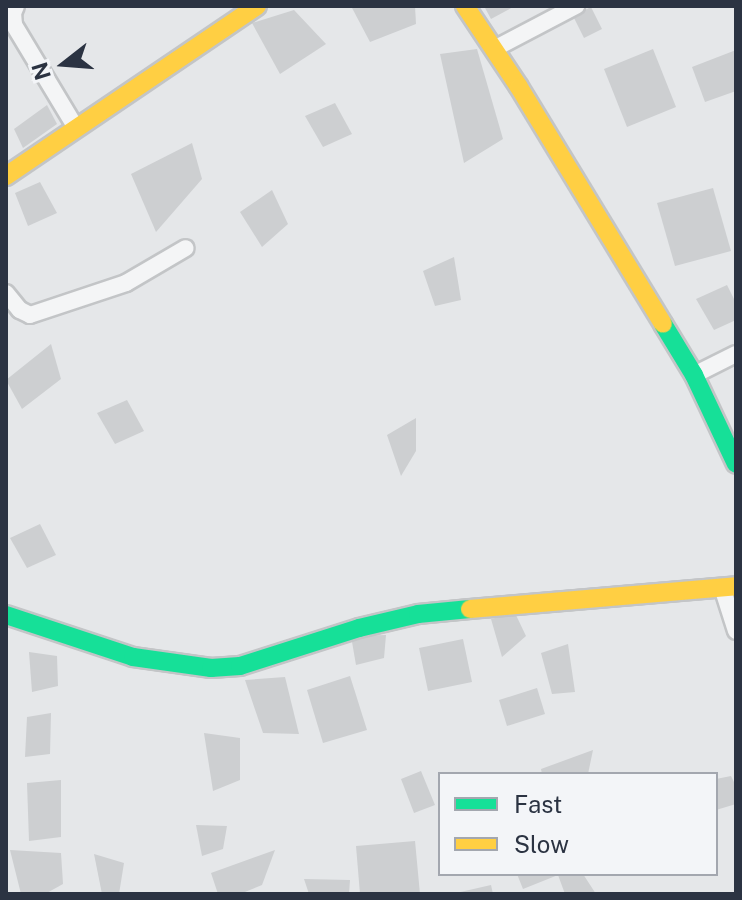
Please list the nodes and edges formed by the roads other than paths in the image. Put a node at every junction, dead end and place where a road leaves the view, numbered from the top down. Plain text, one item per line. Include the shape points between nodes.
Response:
1 (16, 6) edge
2 (257, 6) edge
3 (465, 6) edge
4 (576, 6) edge
5 (494, 49) junction
6 (75, 126) junction
7 (6, 176) edge
8 (186, 248) dead end
9 (6, 293) edge
10 (736, 354) edge
11 (694, 375) junction
12 (736, 464) edge
13 (729, 586) edge
14 (6, 615) edge
15 (736, 631) edge

1 - 6 street via 14,25
2 - 6 street
3 - 5 street
4 - 5 street
5 - 11 street
6 - 7 street
8 - 9 street via 126,283 30,315
10 - 11 street
11 - 12 street
13 - 14 street via 418,614 240,666 211,668 133,657
13 - 15 street

